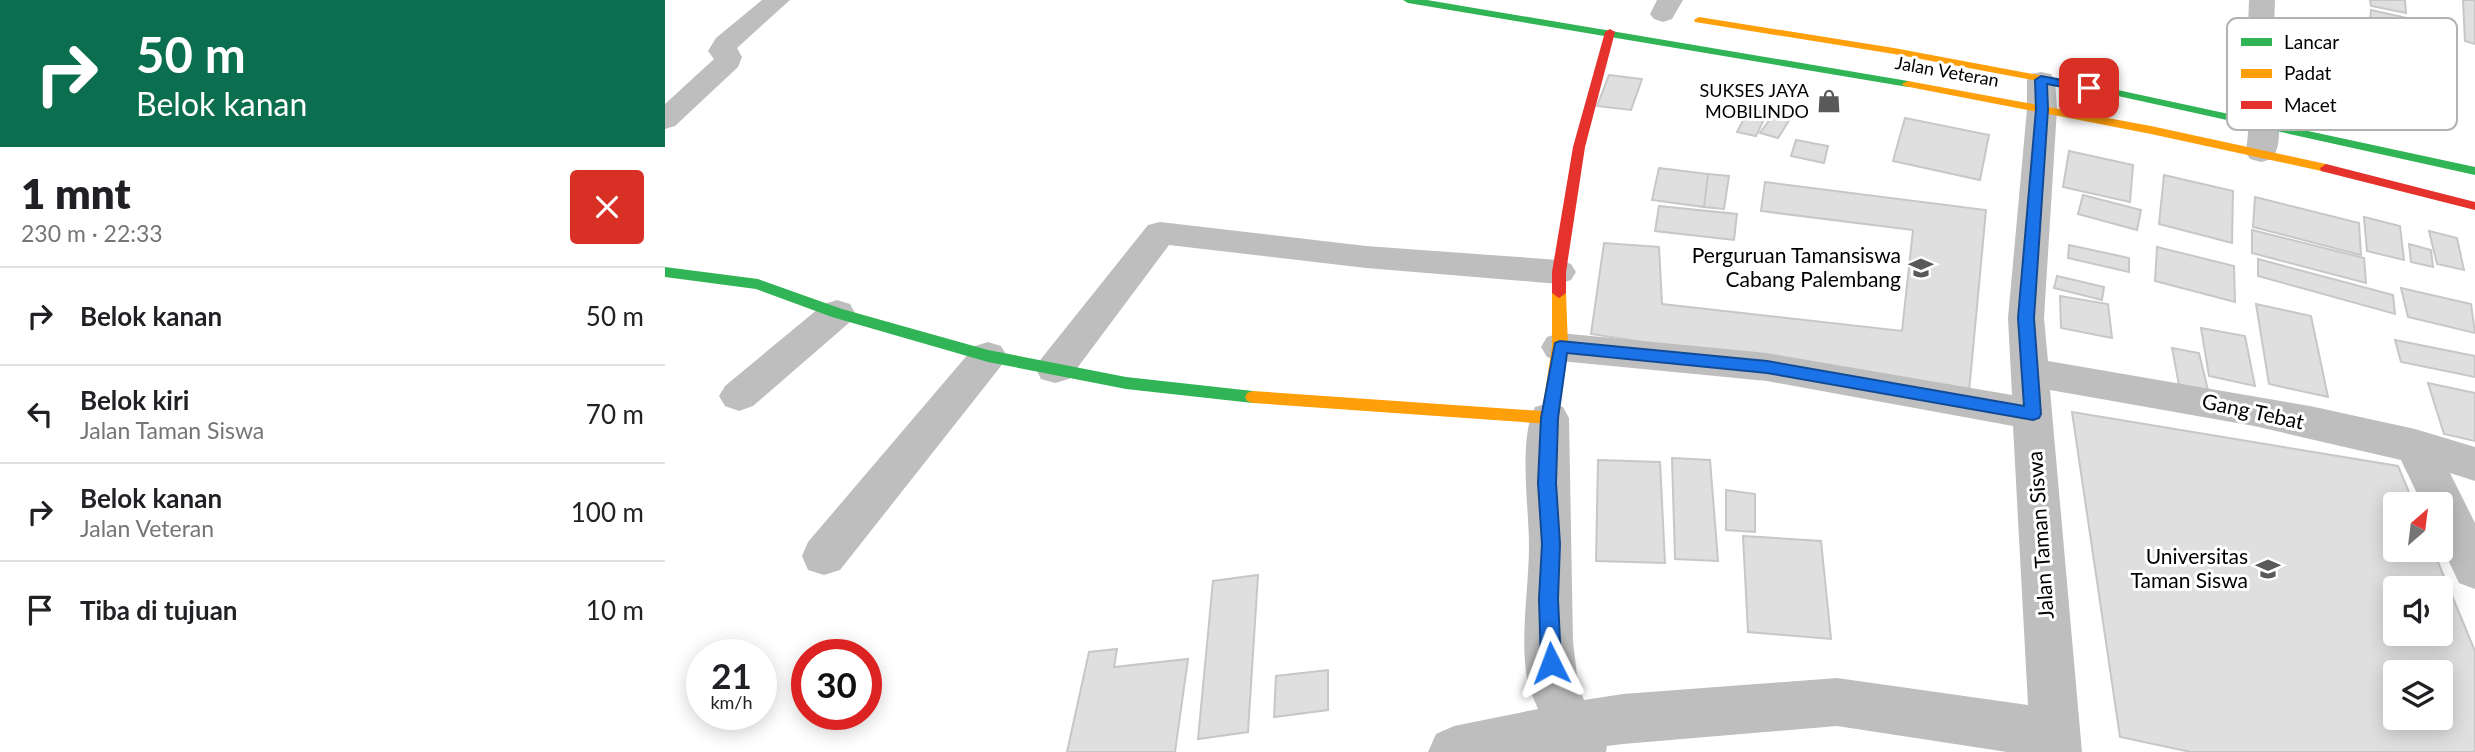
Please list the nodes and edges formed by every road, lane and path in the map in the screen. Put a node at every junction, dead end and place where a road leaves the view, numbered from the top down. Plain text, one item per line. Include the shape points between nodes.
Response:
1 (777, 0) edge
2 (1408, 0) edge
3 (2262, 0) edge
4 (1661, 9) edge
5 (2262, 18) edge
6 (1611, 32) junction
7 (2042, 94) junction
8 (2227, 117) edge
9 (665, 120) edge
10 (2263, 130) edge
11 (2298, 130) edge
12 (2260, 153) junction
13 (2475, 171) edge
14 (2475, 206) edge
15 (665, 272) edge
16 (1559, 272) junction
17 (837, 313) junction
18 (1560, 347) junction
19 (988, 356) junction
20 (1055, 369) junction
21 (2029, 372) junction
22 (739, 396) dead end
23 (2033, 414) junction
24 (1549, 418) junction
25 (2415, 445) junction
26 (2475, 464) edge
27 (824, 556) dead end
28 (2475, 569) edge
29 (1577, 740) edge
30 (2055, 743) edge
31 (1454, 752) edge

1 - 9 street via 725,44 722,51 728,61
2 - 6 main road, Jalan Veteran
3 - 5 street
4 - 7 main road, Jalan Veteran
6 - 7 main road, Jalan Veteran
6 - 16 main road via 1579,148
7 - 8 main road, Jalan Veteran
7 - 12 main road, Jalan Veteran
7 - 21 street, Jalan Taman Siswa via 2026,318
10 - 12 street
11 - 13 main road, Jalan Veteran
12 - 14 main road, Jalan Veteran
15 - 17 main road via 758,284
16 - 18 main road
16 - 20 street via 1366,257 1160,233
17 - 19 main road
17 - 22 street
18 - 23 street via 1767,367
18 - 24 main road
19 - 20 main road
19 - 27 street
20 - 24 main road via 1232,396
21 - 23 street, Jalan Taman Siswa
21 - 25 street, Gang Tebat
23 - 30 street, Jalan Taman Siswa
24 - 29 street via 1549,642 1553,684
25 - 26 street, Gang Tebat
25 - 28 street
29 - 30 street via 1623,719 1837,702
29 - 31 street

